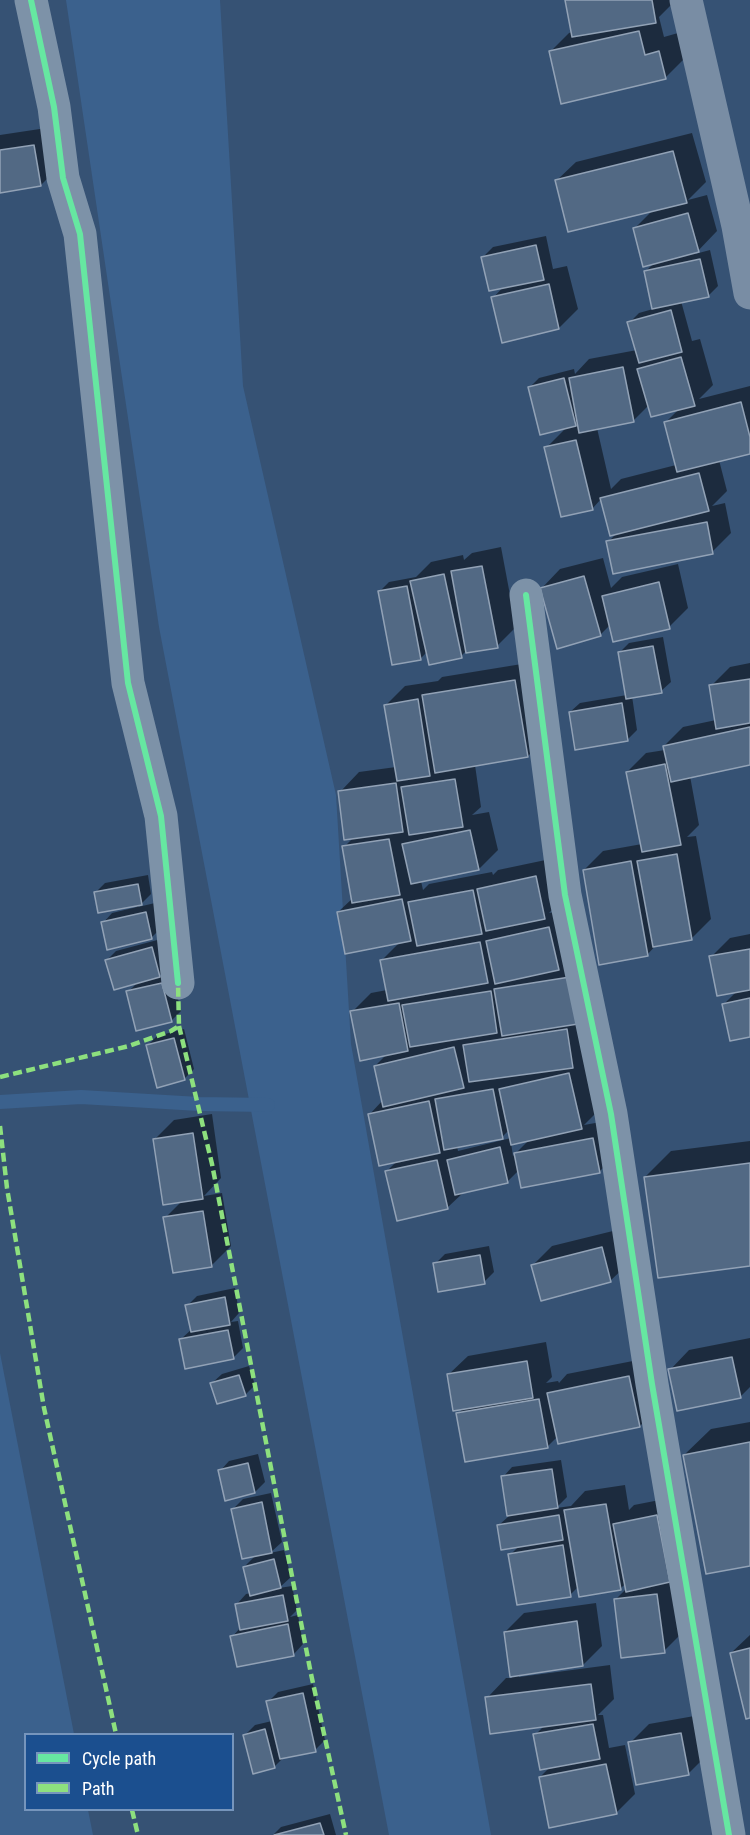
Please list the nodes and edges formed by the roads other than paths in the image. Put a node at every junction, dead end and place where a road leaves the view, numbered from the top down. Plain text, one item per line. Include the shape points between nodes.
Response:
1 (31, 0) edge
2 (686, 0) edge
3 (750, 293) edge
4 (526, 595) dead end
5 (178, 984) dead end
6 (729, 1835) edge

1 - 5 street via 54,107 63,178 80,234 128,683 161,816
2 - 3 street
4 - 6 street via 565,895 611,1114 652,1384

